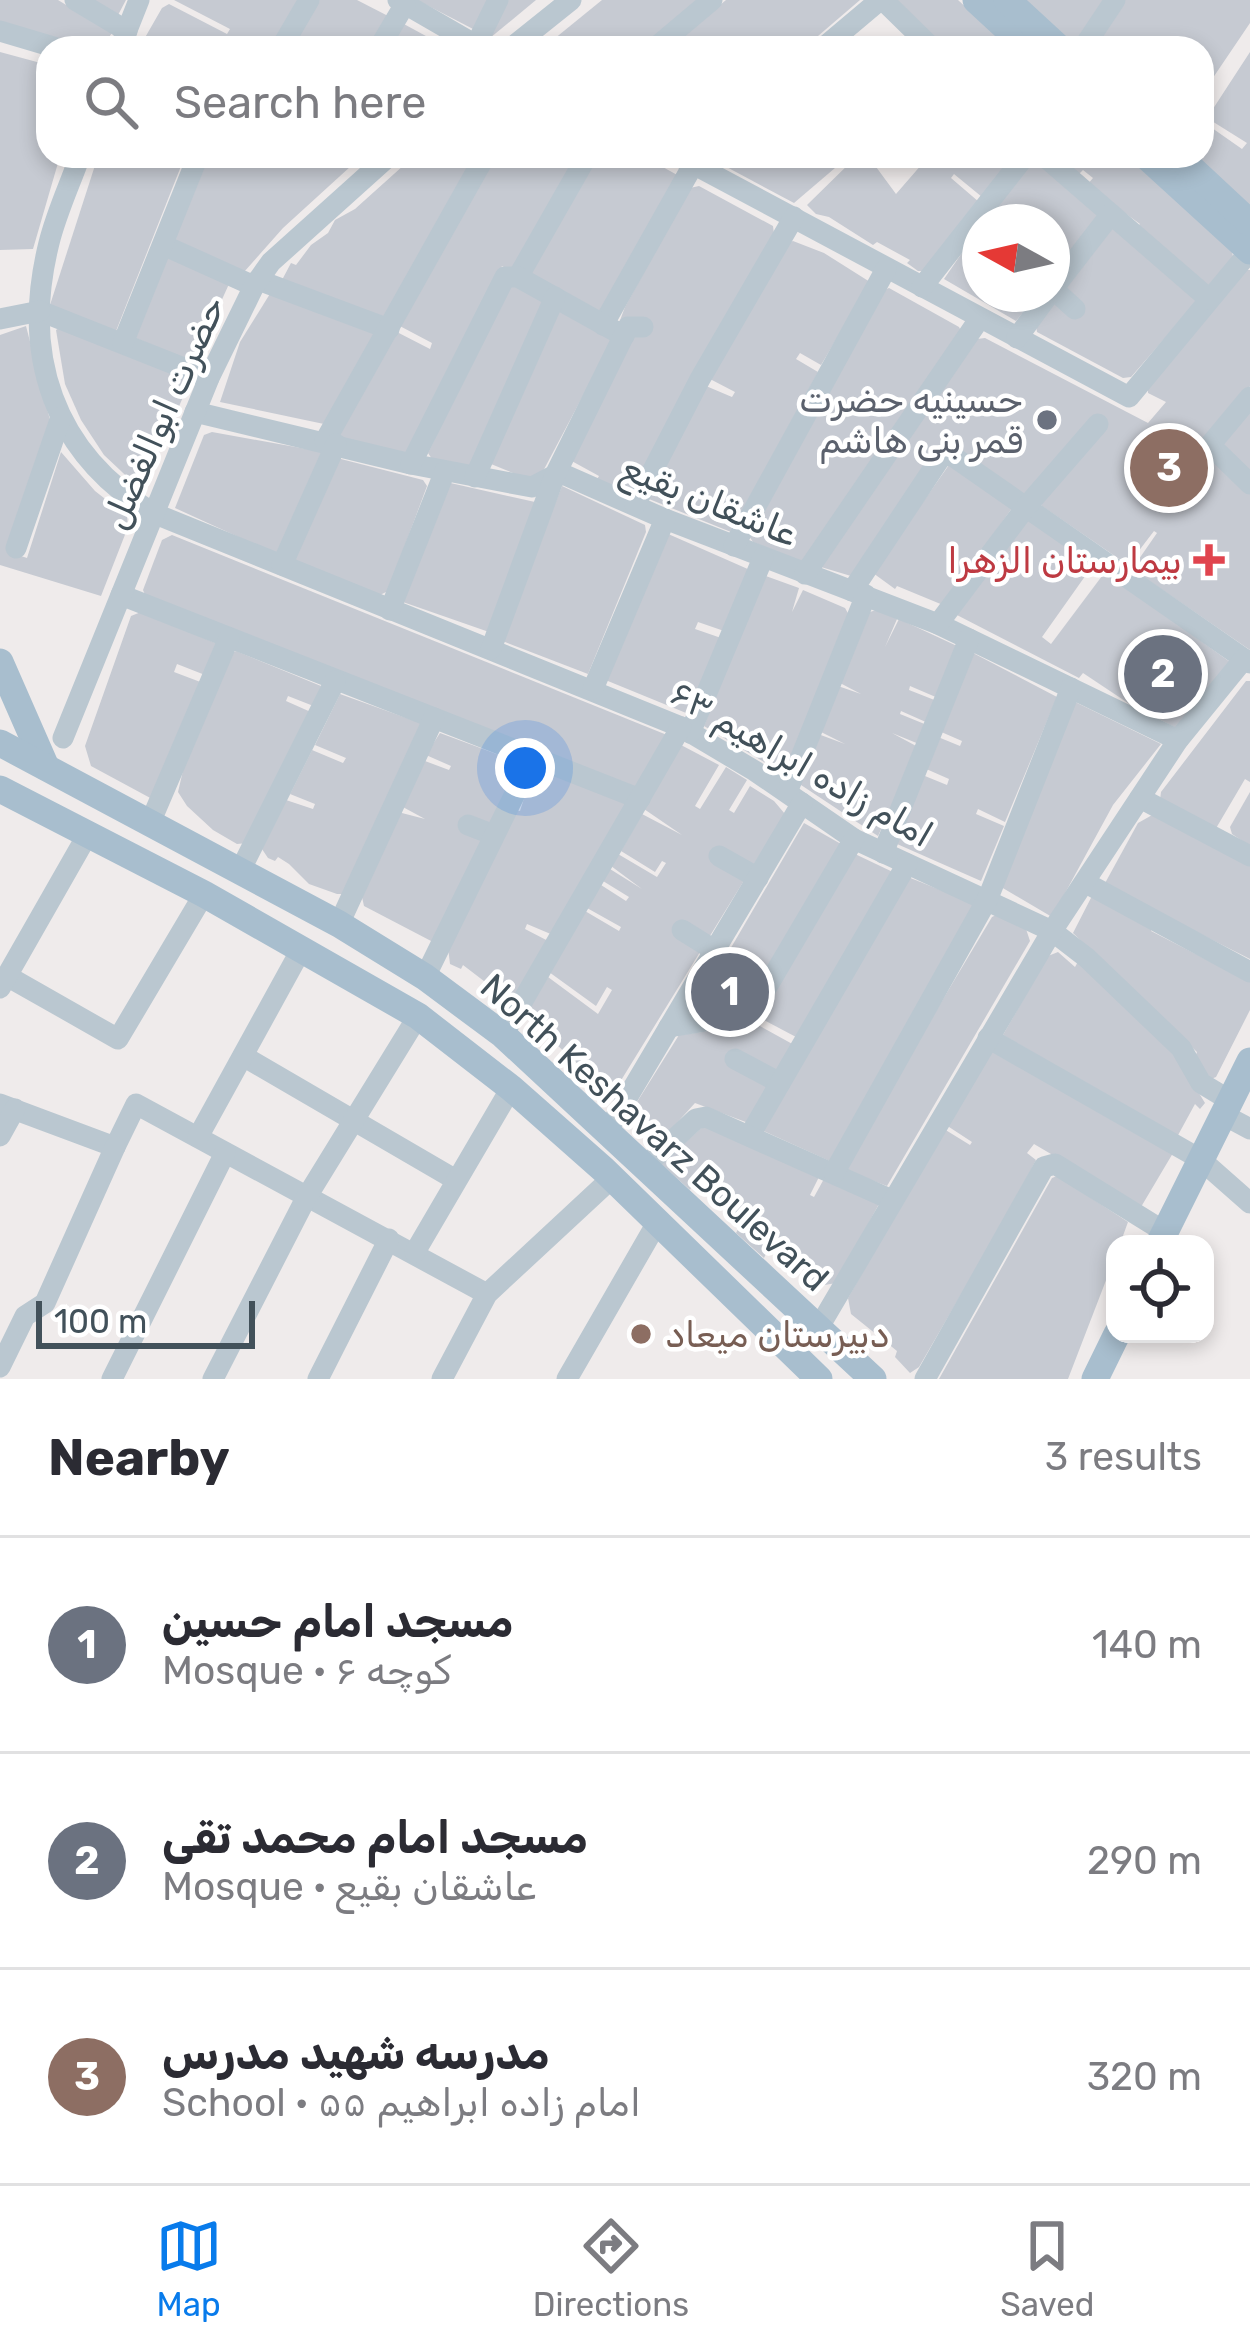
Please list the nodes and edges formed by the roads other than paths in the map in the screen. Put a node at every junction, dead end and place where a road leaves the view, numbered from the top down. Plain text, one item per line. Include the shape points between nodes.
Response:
1 (75, 0) edge
2 (139, 0) edge
3 (309, 0) edge
4 (498, 0) edge
5 (571, 0) edge
6 (712, 0) edge
7 (882, 0) edge
8 (976, 0) edge
9 (1007, 0) edge
10 (1115, 0) edge
11 (406, 3) edge
12 (1, 32) edge
13 (119, 36) edge
14 (124, 36) edge
15 (288, 36) edge
16 (386, 36) edge
17 (462, 36) edge
18 (483, 36) edge
19 (526, 36) edge
20 (669, 36) edge
21 (838, 36) edge
22 (920, 36) edge
23 (1015, 36) edge
24 (1047, 36) edge
25 (1091, 36) edge
26 (36, 42) edge
27 (76, 168) edge
28 (193, 168) edge
29 (376, 168) edge
30 (478, 168) edge
31 (579, 168) edge
32 (687, 168) edge
33 (707, 168) edge
34 (1016, 168) edge
35 (1058, 168) edge
36 (1159, 168) edge
37 (1191, 168) edge
38 (1111, 214) junction
39 (794, 218) junction
40 (1250, 223) edge
41 (163, 245) junction
42 (1250, 251) edge
43 (1070, 267) edge
44 (886, 269) junction
45 (513, 276) junction
46 (256, 283) junction
47 (922, 287) junction
48 (555, 297) junction
49 (1209, 298) junction
50 (1070, 305) edge
51 (1075, 309) dead end
52 (40, 311) junction
53 (1036, 312) edge
54 (980, 318) junction
55 (0, 319) edge
56 (388, 329) junction
57 (623, 329) junction
58 (1017, 338) junction
59 (123, 343) junction
60 (209, 378) junction
61 (1250, 397) edge
62 (195, 412) junction
63 (61, 417) junction
64 (1098, 424) dead end
65 (330, 442) junction
66 (411, 464) junction
67 (445, 471) junction
68 (555, 475) junction
69 (475, 477) junction
70 (1250, 484) edge
71 (634, 505) junction
72 (1026, 507) junction
73 (153, 513) junction
74 (665, 519) junction
75 (734, 546) junction
76 (16, 548) dead end
77 (764, 558) junction
78 (282, 566) junction
79 (805, 574) junction
80 (859, 593) junction
81 (121, 595) junction
82 (390, 610) junction
83 (938, 624) junction
84 (229, 638) junction
85 (969, 639) junction
86 (491, 649) junction
87 (1247, 661) edge
88 (0, 662) edge
89 (335, 681) junction
90 (1071, 688) junction
91 (593, 689) junction
92 (434, 718) junction
93 (686, 730) junction
94 (63, 738) dead end
95 (1178, 740) junction
96 (0, 743) edge
97 (533, 757) junction
98 (46, 767) junction
99 (0, 789) edge
100 (795, 798) junction
101 (1140, 798) junction
102 (640, 799) junction
103 (150, 823) junction
104 (468, 825) dead end
105 (88, 832) junction
106 (494, 836) junction
107 (854, 839) junction
108 (883, 853) junction
109 (718, 856) dead end
110 (1250, 856) edge
111 (907, 864) junction
112 (240, 871) junction
113 (758, 878) junction
114 (1086, 883) junction
115 (205, 893) junction
116 (988, 898) junction
117 (339, 925) junction
118 (682, 930) dead end
119 (1052, 931) junction
120 (302, 948) junction
121 (715, 950) junction
122 (1250, 972) edge
123 (425, 977) junction
124 (4, 982) edge
125 (418, 1016) junction
126 (669, 1027) junction
127 (503, 1035) junction
128 (988, 1038) junction
129 (242, 1056) junction
130 (735, 1058) dead end
131 (1250, 1061) edge
132 (780, 1083) junction
133 (511, 1088) junction
134 (7, 1106) edge
135 (1226, 1107) junction
136 (352, 1123) junction
137 (1250, 1129) edge
138 (750, 1135) junction
139 (0, 1136) edge
140 (198, 1137) junction
141 (115, 1147) junction
142 (627, 1147) junction
143 (225, 1153) junction
144 (1200, 1159) junction
145 (834, 1173) junction
146 (608, 1174) junction
147 (456, 1180) junction
148 (307, 1198) junction
149 (892, 1200) junction
150 (1250, 1203) edge
151 (658, 1221) junction
152 (1158, 1235) edge
153 (1163, 1235) edge
154 (389, 1239) junction
155 (416, 1252) junction
156 (487, 1294) junction
157 (819, 1327) junction
158 (1113, 1343) edge
159 (0, 1366) edge
160 (112, 1379) edge
161 (213, 1379) edge
162 (318, 1379) edge
163 (442, 1379) edge
164 (567, 1379) edge
165 (819, 1379) edge
166 (873, 1379) edge
167 (925, 1379) edge
168 (1096, 1379) edge

1 - 13 street
2 - 14 street
3 - 15 street
4 - 18 street
5 - 19 street
6 - 20 street
7 - 21 street
7 - 22 street
8 - 23 main road
9 - 24 main road
10 - 25 street
11 - 16 street
11 - 17 street
12 - 26 street
27 - 52 street, امام زاده ابراهیم ۶۳ via 49,244
28 - 41 street
29 - 46 street, حضرت ابوالفضل
30 - 56 street
31 - 45 street
32 - 57 street
33 - 39 street
34 - 47 street
35 - 38 street
36 - 42 main road
37 - 40 main road
38 - 43 street
38 - 49 street
39 - 44 street
39 - 71 street
41 - 46 street
41 - 59 street
42 - 49 street
44 - 47 street
44 - 75 street
45 - 48 street
45 - 66 street via 501,282
46 - 56 street
46 - 60 street, حضرت ابوالفضل
47 - 54 street
48 - 57 street
48 - 69 street
49 - 58 street via 1129,397
50 - 51 street
52 - 55 street
52 - 59 street
52 - 63 street, امام زاده ابراهیم ۶۳
53 - 58 street
54 - 58 street
54 - 79 street
56 - 65 street
57 - 68 street
59 - 60 street
60 - 62 street, حضرت ابوالفضل
61 - 70 street via 1210,445
62 - 65 street, عاشقان بقیع
62 - 73 street, حضرت ابوالفضل
63 - 73 street, امام زاده ابراهیم ۶۳ via 83,457
63 - 76 street
64 - 72 street
65 - 66 street, عاشقان بقیع
65 - 78 street
66 - 67 street, عاشقان بقیع
67 - 69 street, عاشقان بقیع
67 - 82 street
68 - 69 street, عاشقان بقیع via 532,487
68 - 71 street, عاشقان بقیع
68 - 86 street
71 - 74 street, عاشقان بقیع
72 - 80 street via 946,454
72 - 83 street
72 - 87 street
73 - 78 street, امام زاده ابراهیم ۶۳
73 - 81 street, حضرت ابوالفضل
74 - 75 street, عاشقان بقیع
74 - 91 street
75 - 77 street, عاشقان بقیع
77 - 79 street, عاشقان بقیع
77 - 93 street
78 - 82 street, امام زاده ابراهیم ۶۳
79 - 80 street, عاشقان بقیع
80 - 83 street, عاشقان بقیع
80 - 100 street
81 - 84 street
81 - 94 street, حضرت ابوالفضل
82 - 86 street, امام زاده ابراهیم ۶۳
83 - 85 street, عاشقان بقیع
84 - 89 street
84 - 103 street
85 - 90 street, عاشقان بقیع
85 - 108 street
86 - 91 street, امام زاده ابراهیم ۶۳
87 - 95 street
88 - 98 main road
89 - 92 street
89 - 112 street
90 - 95 street, عاشقان بقیع
90 - 116 street
91 - 93 street, امام زاده ابراهیم ۶۳
92 - 97 street
92 - 117 street
93 - 100 street, امام زاده ابراهیم ۶۳
93 - 102 street
95 - 101 street
96 - 98 main road, North Keshavarz Boulevard
97 - 102 street
97 - 106 street
98 - 103 main road, North Keshavarz Boulevard
99 - 105 main road, North Keshavarz Boulevard
100 - 107 street, امام زاده ابراهیم ۶۳
100 - 113 street
101 - 110 street
101 - 114 street
102 - 127 street
103 - 112 main road, North Keshavarz Boulevard
104 - 106 street
105 - 115 main road, North Keshavarz Boulevard
105 - 124 street
106 - 123 street
107 - 108 street, امام زاده ابراهیم ۶۳
107 - 126 street via 751,1014
108 - 111 street, امام زاده ابراهیم ۶۳
109 - 113 street
111 - 116 street, امام زاده ابراهیم ۶۳
111 - 132 street
112 - 117 main road, North Keshavarz Boulevard
113 - 121 street
114 - 119 street
114 - 122 street
115 - 120 main road, North Keshavarz Boulevard
115 - 124 street via 118,1039
116 - 119 street, امام زاده ابراهیم ۶۳
116 - 145 street
117 - 123 main road, North Keshavarz Boulevard
118 - 121 street
119 - 128 street
119 - 135 street, امام زاده ابراهیم ۶۳ via 1181,1048
120 - 125 main road, North Keshavarz Boulevard
120 - 129 street
121 - 126 street
123 - 127 main road, North Keshavarz Boulevard
125 - 133 main road, North Keshavarz Boulevard
125 - 136 street
126 - 142 street
127 - 142 main road, North Keshavarz Boulevard
128 - 144 street
128 - 149 street
129 - 136 street
129 - 140 street
130 - 132 street
131 - 135 main road
132 - 138 street
133 - 146 main road, North Keshavarz Boulevard
133 - 147 street
134 - 139 street
134 - 141 street
135 - 137 street, امام زاده ابراهیم ۶۳
135 - 144 main road
136 - 147 street
136 - 148 street
138 - 142 street via 701,1117
138 - 145 street
140 - 141 street via 136,1104
140 - 143 street
141 - 159 street via 45,1303 25,1316
142 - 146 main road via 623,1168
142 - 157 main road, North Keshavarz Boulevard
143 - 148 street
143 - 160 street
144 - 150 street
144 - 153 main road
145 - 149 street
146 - 151 main road, North Keshavarz Boulevard
146 - 156 street
147 - 155 street
148 - 154 street
148 - 161 street
149 - 157 street
151 - 164 street
151 - 165 main road, North Keshavarz Boulevard
152 - 167 street via 1048,1165
154 - 155 street
154 - 162 street
155 - 156 street
156 - 163 street
157 - 166 main road, North Keshavarz Boulevard
158 - 168 main road

